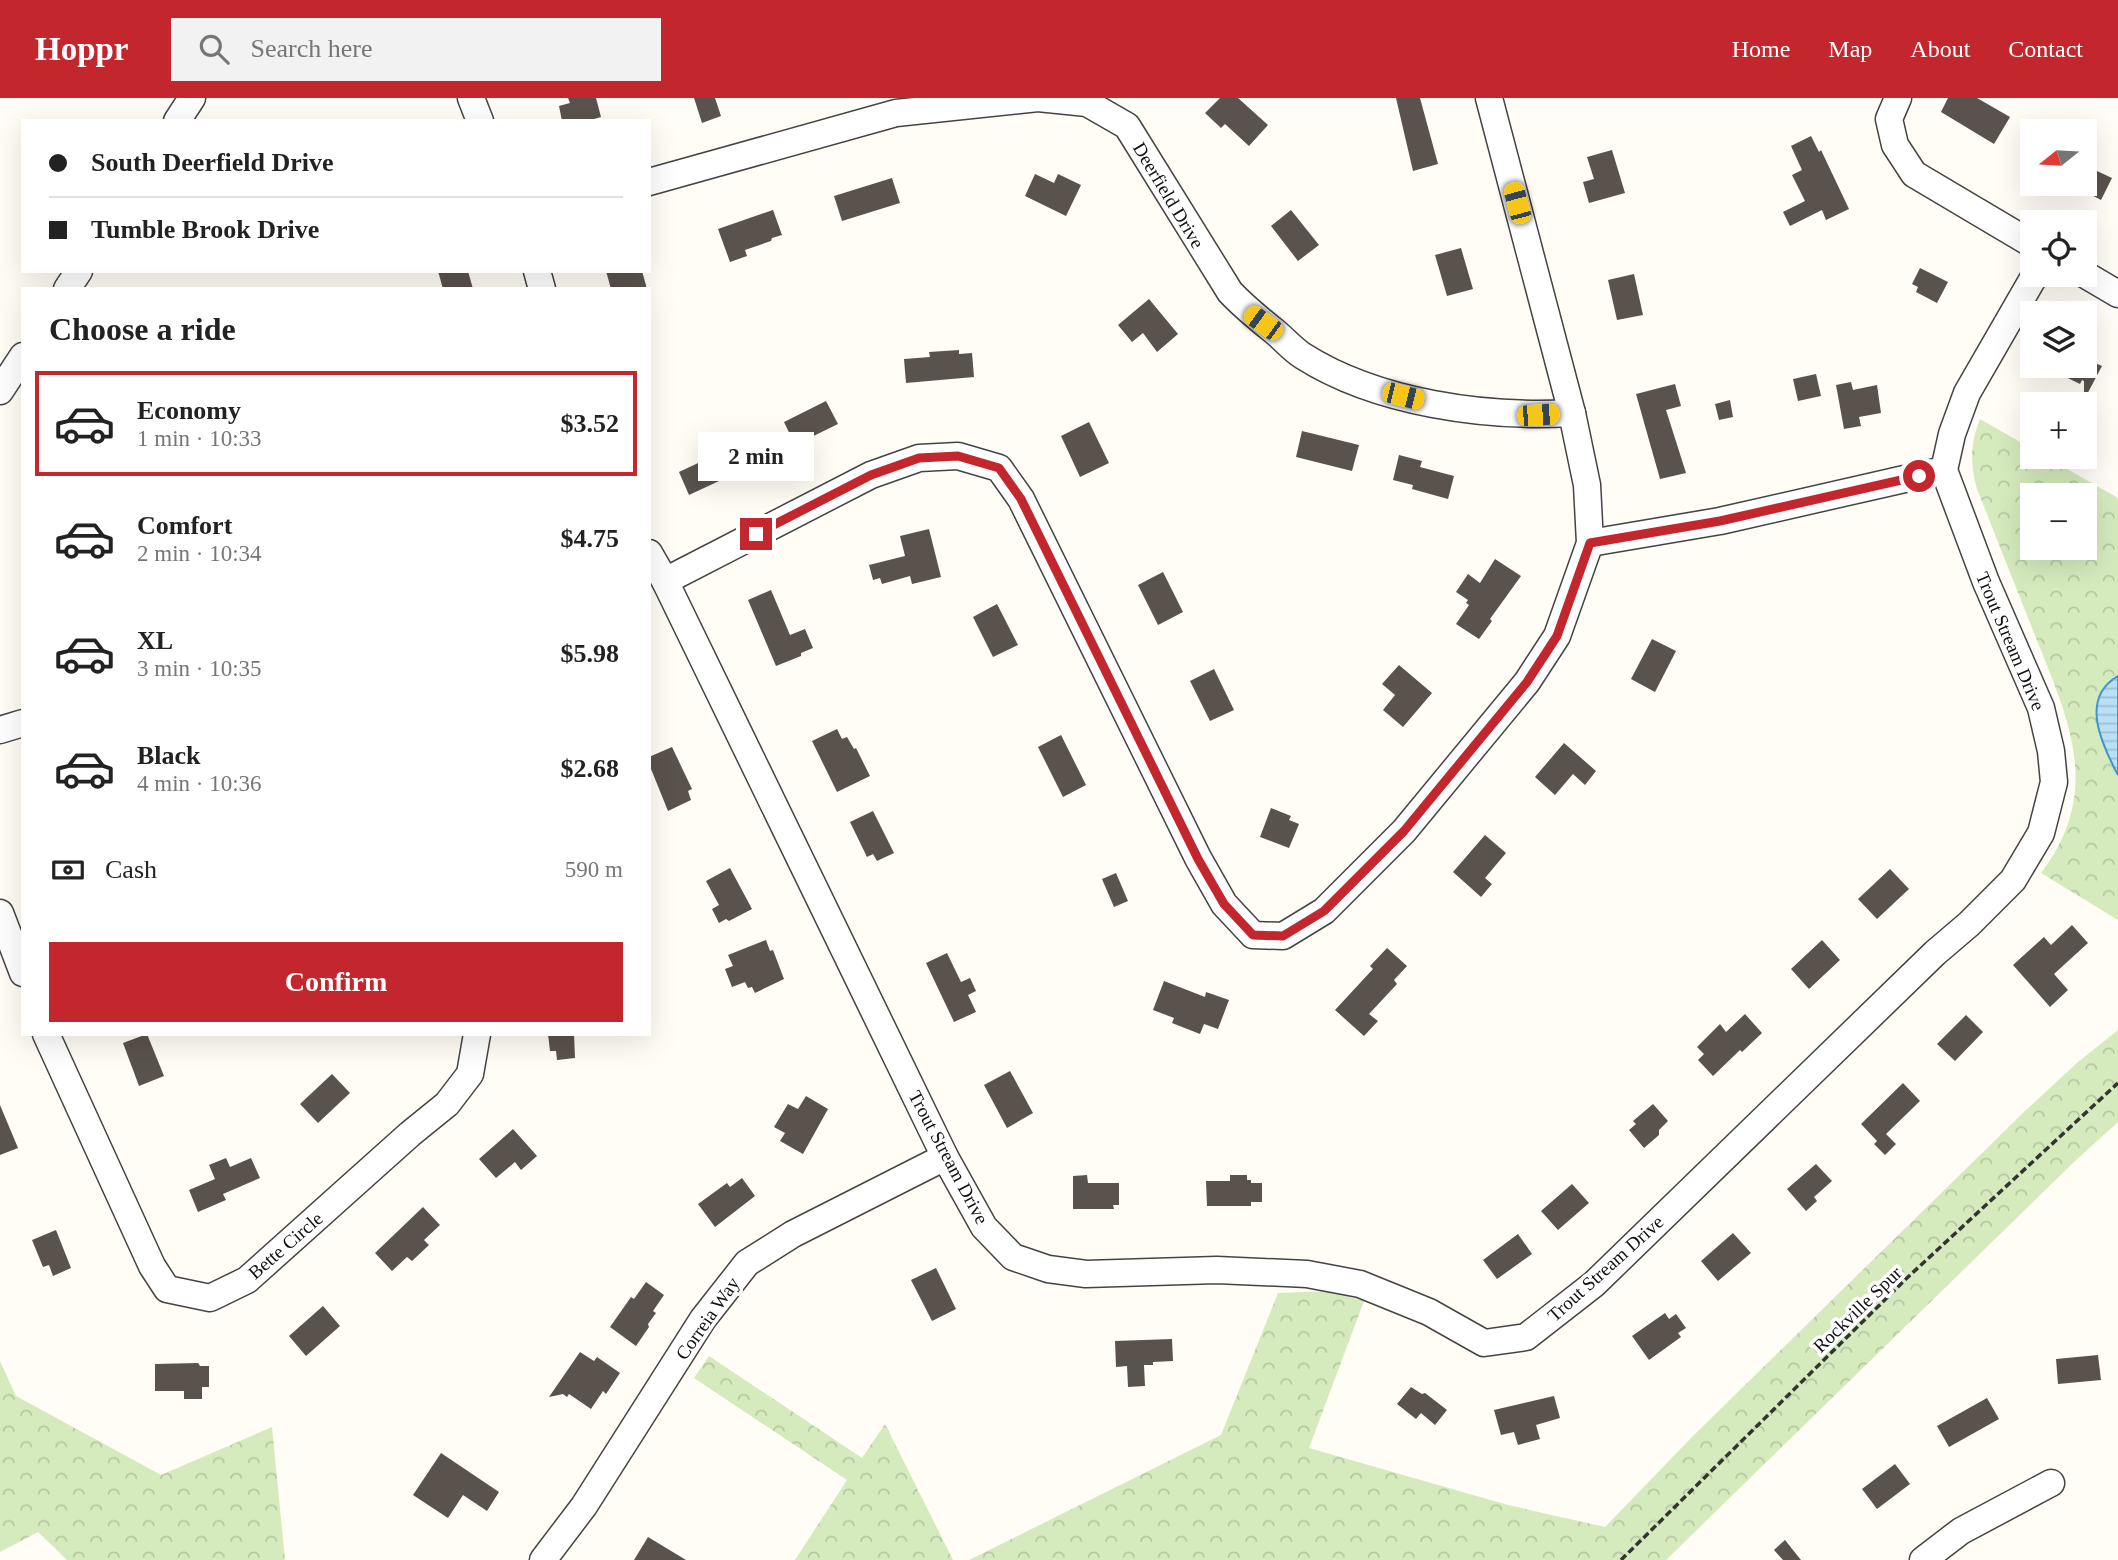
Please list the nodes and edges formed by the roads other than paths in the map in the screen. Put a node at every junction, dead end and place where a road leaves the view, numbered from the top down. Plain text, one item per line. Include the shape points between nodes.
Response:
1 (192, 98) edge
2 (471, 98) edge
3 (1489, 98) edge
4 (1898, 98) edge
5 (894, 106) edge
6 (178, 119) edge
7 (479, 119) edge
8 (651, 181) edge
9 (2020, 237) edge
10 (2097, 281) edge
11 (2028, 287) edge
12 (2118, 293) edge
13 (21, 359) edge
14 (0, 391) edge
15 (1572, 413) junction
16 (1944, 470) junction
17 (1590, 543) junction
18 (651, 556) edge
19 (665, 581) junction
20 (21, 724) edge
21 (0, 730) edge
22 (0, 913) edge
23 (21, 967) edge
24 (47, 1036) edge
25 (477, 1036) edge
26 (945, 1157) junction
27 (2051, 1483) dead end
28 (542, 1560) edge
29 (1923, 1560) edge

1 - 6 street
2 - 7 street
3 - 15 street
4 - 9 street via 1889,119 1895,145 1914,174
5 - 8 street, Deerfield Drive
5 - 15 street, Deerfield Drive via 1038,98 1087,103 1127,126 1230,292 1251,315 1301,354 1336,374 1443,405 1486,413
10 - 12 street
11 - 16 street via 1966,393
13 - 14 street
15 - 17 street via 1587,485
16 - 17 street via 1720,521
16 - 26 street, Trout Stream Drive via 2041,708 2054,782 2041,833 2013,880 1969,924 1594,1284 1526,1337 1484,1343 1429,1312 1360,1283 1307,1274 1048,1269 1013,1257 985,1227
17 - 19 street via 1557,636 1527,682 1404,831 1324,911 1283,936 1253,935 1224,904 1021,499 999,468 958,456 919,458 871,475
18 - 19 street, Trout Stream Drive
19 - 26 street, Trout Stream Drive
20 - 21 street
22 - 23 street
24 - 25 street, Bette Circle via 152,1266 167,1289 210,1298 247,1280 447,1104 470,1074
26 - 28 street, Correia Way via 793,1234 747,1263 703,1319 584,1506
27 - 29 street via 1961,1531

